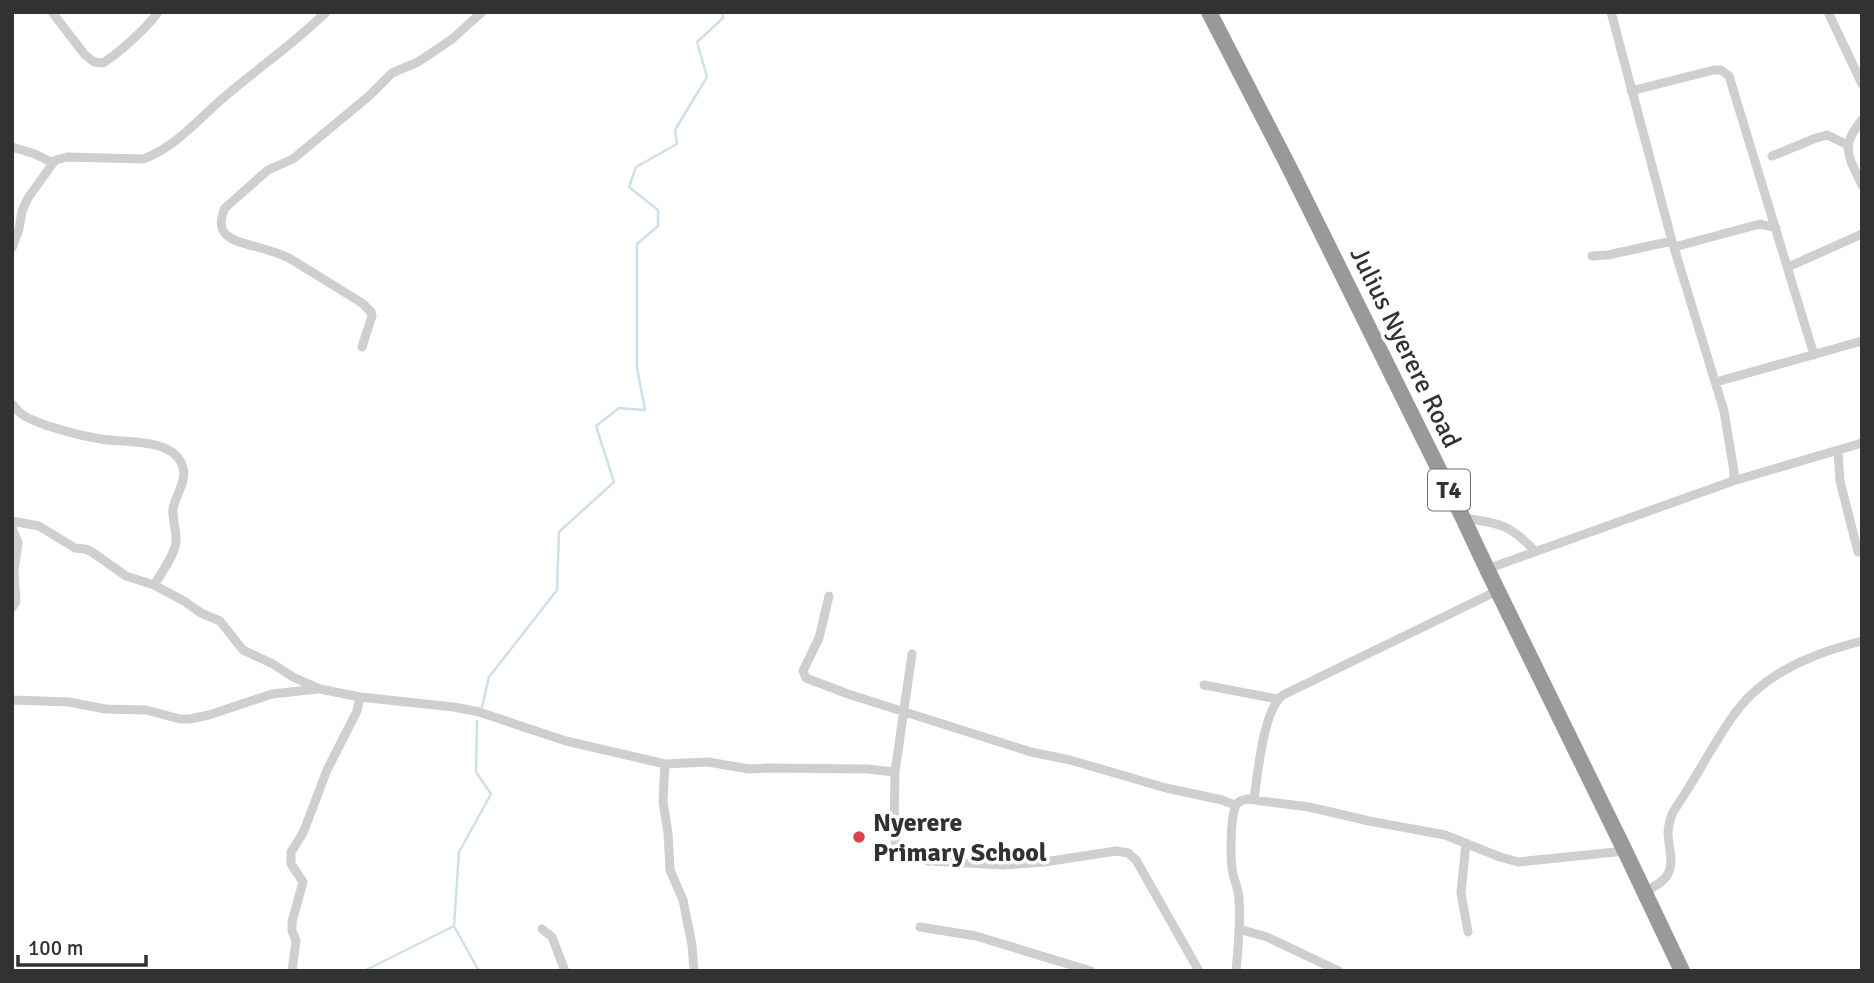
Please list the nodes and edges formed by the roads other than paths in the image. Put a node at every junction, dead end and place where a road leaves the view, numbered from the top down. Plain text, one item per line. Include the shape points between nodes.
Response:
1 (52, 12) edge
2 (158, 12) edge
3 (326, 12) edge
4 (482, 12) edge
5 (1209, 12) edge
6 (1611, 12) edge
7 (1828, 12) edge
8 (1862, 84) edge
9 (1631, 91) junction
10 (1862, 120) edge
11 (1848, 145) junction
12 (12, 147) edge
13 (1772, 156) dead end
14 (53, 163) junction
15 (1862, 185) edge
16 (1776, 228) junction
17 (1862, 234) edge
18 (1673, 244) junction
19 (12, 248) edge
20 (1592, 256) dead end
21 (1788, 267) junction
22 (1862, 341) edge
23 (362, 347) dead end
24 (1814, 355) junction
25 (1716, 382) junction
26 (12, 404) edge
27 (1862, 443) edge
28 (1838, 451) junction
29 (1733, 481) junction
30 (1464, 518) junction
31 (12, 521) edge
32 (12, 528) edge
33 (1535, 551) junction
34 (1858, 552) dead end
35 (1487, 569) junction
36 (154, 585) junction
37 (1497, 591) junction
38 (829, 596) dead end
39 (12, 608) edge
40 (1862, 641) edge
41 (912, 654) dead end
42 (1203, 685) dead end
43 (320, 688) junction
44 (360, 697) junction
45 (1277, 699) junction
46 (12, 700) edge
47 (904, 712) junction
48 (664, 764) junction
49 (895, 772) junction
50 (1254, 799) junction
51 (1236, 805) junction
52 (1466, 843) junction
53 (1625, 850) junction
54 (1645, 892) junction
55 (920, 927) dead end
56 (542, 929) dead end
57 (1239, 929) junction
58 (1468, 932) dead end
59 (292, 971) edge
60 (565, 971) edge
61 (694, 971) edge
62 (1091, 971) edge
63 (1199, 971) edge
64 (1236, 971) edge
65 (1339, 971) edge
66 (1682, 971) edge

1 - 2 street via 85,55 103,63
3 - 14 street via 153,156 67,157
4 - 23 street via 452,39 392,73 293,159 268,170 222,215 226,236 277,252 362,303 372,316
5 - 30 highway, Julius Nyerere Road / T4
6 - 9 street
7 - 8 street
9 - 16 street via 1714,70 1725,72
9 - 18 street
10 - 11 street
11 - 13 street via 1827,135
11 - 15 street
12 - 14 street
14 - 19 street via 24,206
16 - 18 street via 1760,224
16 - 21 street
17 - 21 street
18 - 20 street
18 - 25 street
21 - 24 street
22 - 24 street
24 - 25 street
25 - 29 street
26 - 36 street via 33,420 101,439 137,440 180,460 183,478 173,511 176,546
27 - 28 street
28 - 29 street
28 - 34 street via 1840,481
29 - 33 street
30 - 33 street via 1511,528
30 - 35 highway, Julius Nyerere Road / T4
31 - 36 street via 39,526 75,548 92,552 126,576
32 - 39 street via 18,543
33 - 35 street
35 - 37 highway, Julius Nyerere Road / T4
36 - 43 street via 220,621 243,650
37 - 45 street
37 - 53 highway, Julius Nyerere Road / T4
38 - 47 street via 804,676
40 - 54 street via 1793,666 1749,696 1673,812 1669,873
41 - 47 street
42 - 45 street
43 - 44 street
43 - 46 street via 272,694 190,719 146,710
44 - 48 street via 467,710 566,741
44 - 59 street via 291,852 291,864 303,882 292,922 296,942
45 - 50 street via 1261,749
47 - 49 street
47 - 51 street via 1031,752
48 - 49 street via 708,762 749,769
48 - 61 street via 670,870 683,900
49 - 63 street via 894,835 900,851 928,861 1003,865 1128,853
50 - 51 street
50 - 52 street via 1445,835
51 - 57 street via 1230,859 1238,888
52 - 53 street via 1518,862
52 - 58 street via 1461,893
53 - 54 highway, Julius Nyerere Road / T4
54 - 66 highway, Julius Nyerere Road / T4
55 - 62 street via 976,936
56 - 60 street via 552,937
57 - 64 street
57 - 65 street

